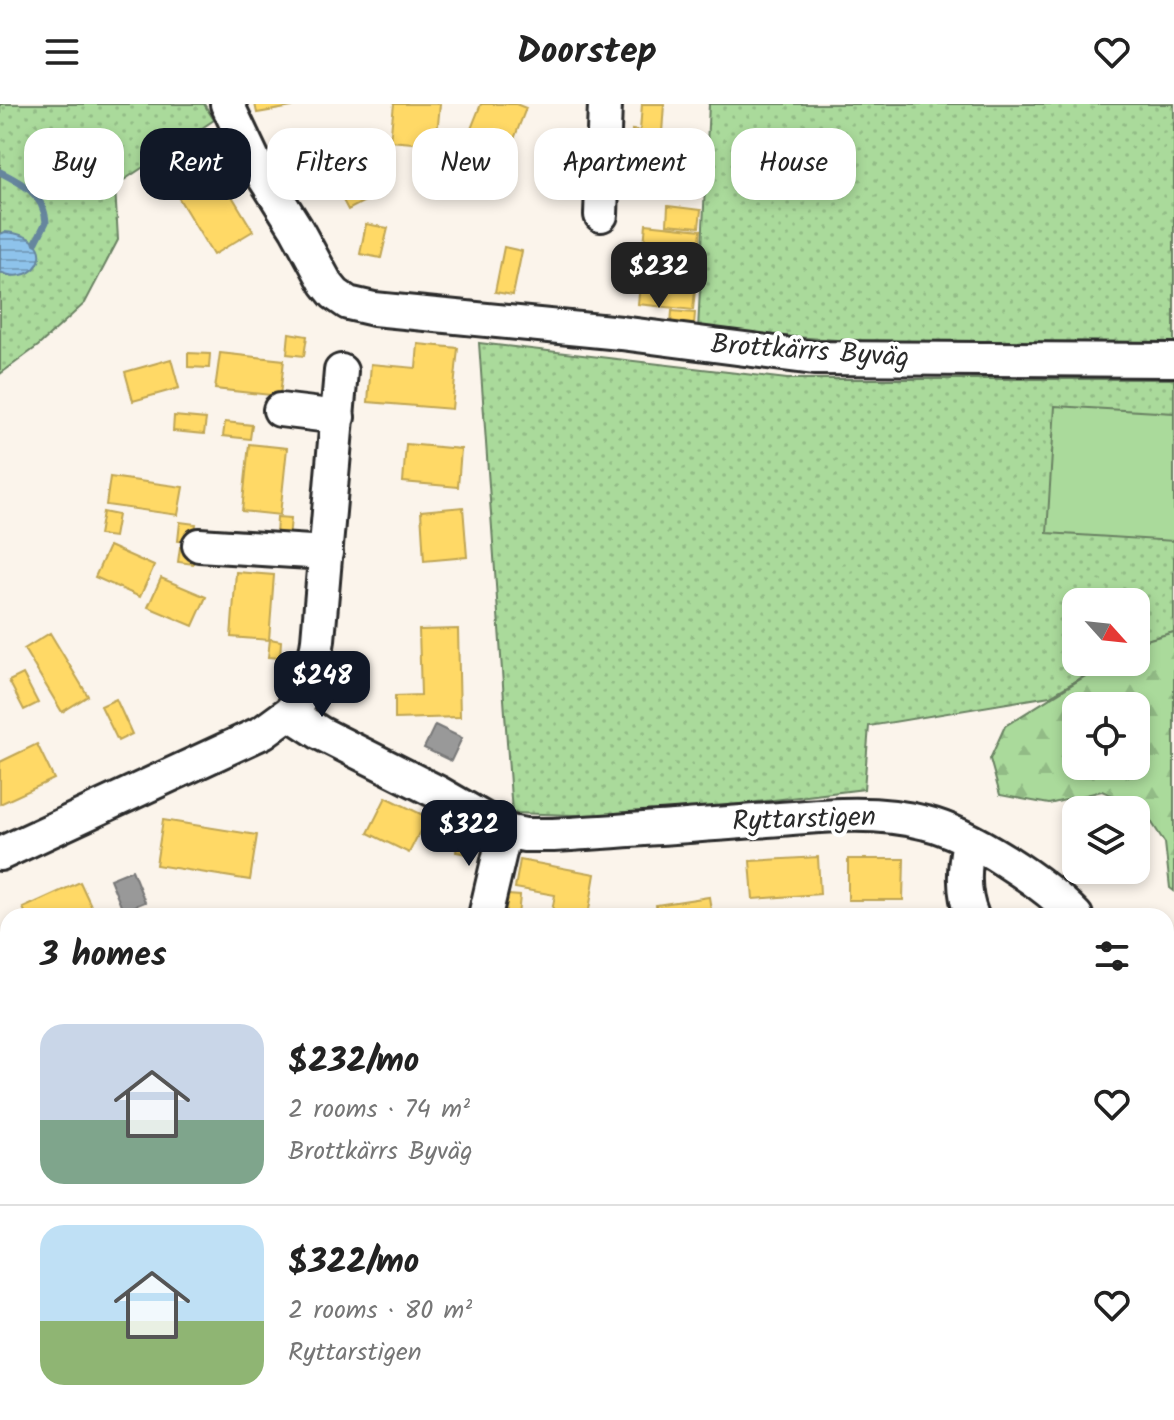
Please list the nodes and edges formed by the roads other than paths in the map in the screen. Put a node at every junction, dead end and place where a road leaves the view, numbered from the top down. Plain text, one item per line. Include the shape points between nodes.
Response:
1 (227, 104) edge
2 (605, 104) edge
3 (601, 215) dead end
4 (1174, 360) edge
5 (341, 371) dead end
6 (280, 410) dead end
7 (338, 417) junction
8 (199, 545) dead end
9 (326, 553) junction
10 (289, 713) junction
11 (505, 831) junction
12 (969, 841) junction
13 (0, 854) edge
14 (487, 908) edge
15 (969, 908) edge
16 (1067, 908) edge

1 - 4 street, Brottkärrs Byväg via 255,163 326,283 348,303 814,358
2 - 3 street
5 - 7 street
6 - 7 street
7 - 9 street
8 - 9 street
9 - 10 street via 314,665 300,701
10 - 11 street, Ryttarstigen
10 - 13 street via 239,745
11 - 12 street, Ryttarstigen via 553,835 883,816 929,823
11 - 14 street
12 - 15 street
12 - 16 street, Ryttarstigen via 1038,883

